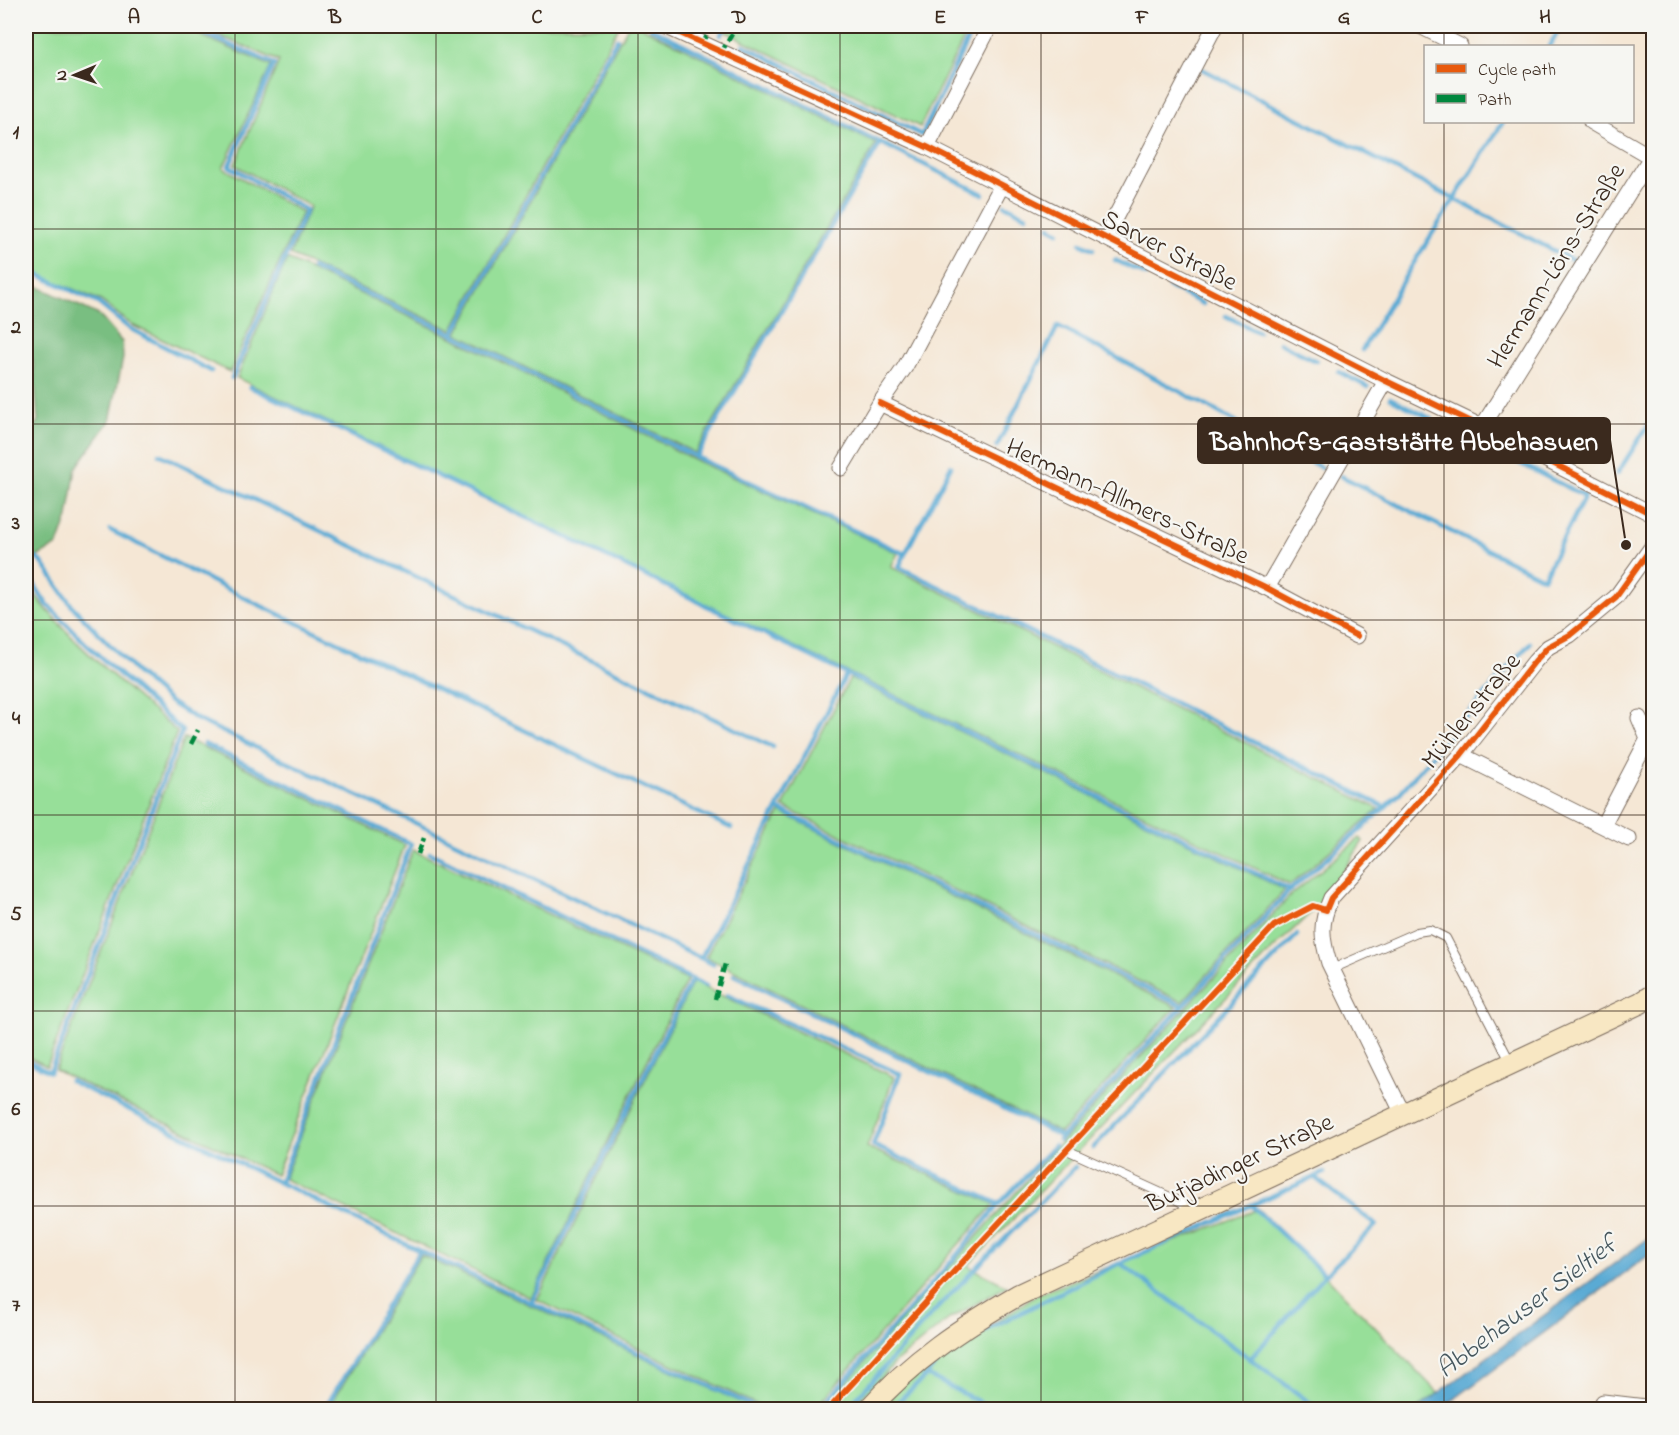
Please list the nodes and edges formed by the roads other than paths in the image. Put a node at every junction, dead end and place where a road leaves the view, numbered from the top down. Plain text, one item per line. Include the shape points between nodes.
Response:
1 (665, 26) edge
2 (990, 26) edge
3 (1215, 26) edge
4 (1420, 26) edge
5 (1458, 45) edge
6 (1593, 123) edge
7 (927, 147) junction
8 (1002, 185) junction
9 (1105, 237) junction
10 (1386, 381) junction
11 (880, 403) junction
12 (1482, 427) junction
13 (841, 468) dead end
14 (1653, 515) edge
15 (1653, 544) edge
16 (1267, 588) junction
17 (1357, 636) dead end
18 (1639, 718) dead end
19 (1461, 755) junction
20 (1603, 825) junction
21 (1629, 839) dead end
22 (1332, 969) junction
23 (1653, 994) edge
24 (1511, 1063) junction
25 (1403, 1114) junction
26 (1067, 1150) road end
27 (1194, 1214) junction
28 (1603, 1401) dead end
29 (1653, 1408) edge
30 (868, 1410) edge

1 - 7 street, Sarver Straße
2 - 7 street
3 - 9 street
4 - 5 street
6 - 12 street, Hermann-Löns-Straße via 1651,157
7 - 8 street, Sarver Straße
8 - 9 street, Sarver Straße
8 - 11 street via 905,367
9 - 10 street, Sarver Straße
10 - 12 street, Sarver Straße
10 - 16 street, Hermann-Allmers-Straße
11 - 13 street
11 - 16 street, Hermann-Allmers-Straße
12 - 14 street, Sarver Straße
15 - 19 street, Mühlenstraße via 1616,597 1535,661
16 - 17 street, Hermann-Allmers-Straße
18 - 20 street via 1648,739
19 - 20 street
19 - 22 street, Mühlenstraße via 1331,898 1322,921 1323,944
20 - 21 street
22 - 24 lane via 1417,932 1430,930 1446,938
22 - 25 street, Mühlenstraße
23 - 24 main road, Butjadinger Straße
24 - 25 main road, Butjadinger Straße
25 - 27 main road, Butjadinger Straße
26 - 27 lane via 1182,1202
27 - 30 main road, Butjadinger Straße via 1018,1295 975,1320 918,1360
28 - 29 street

